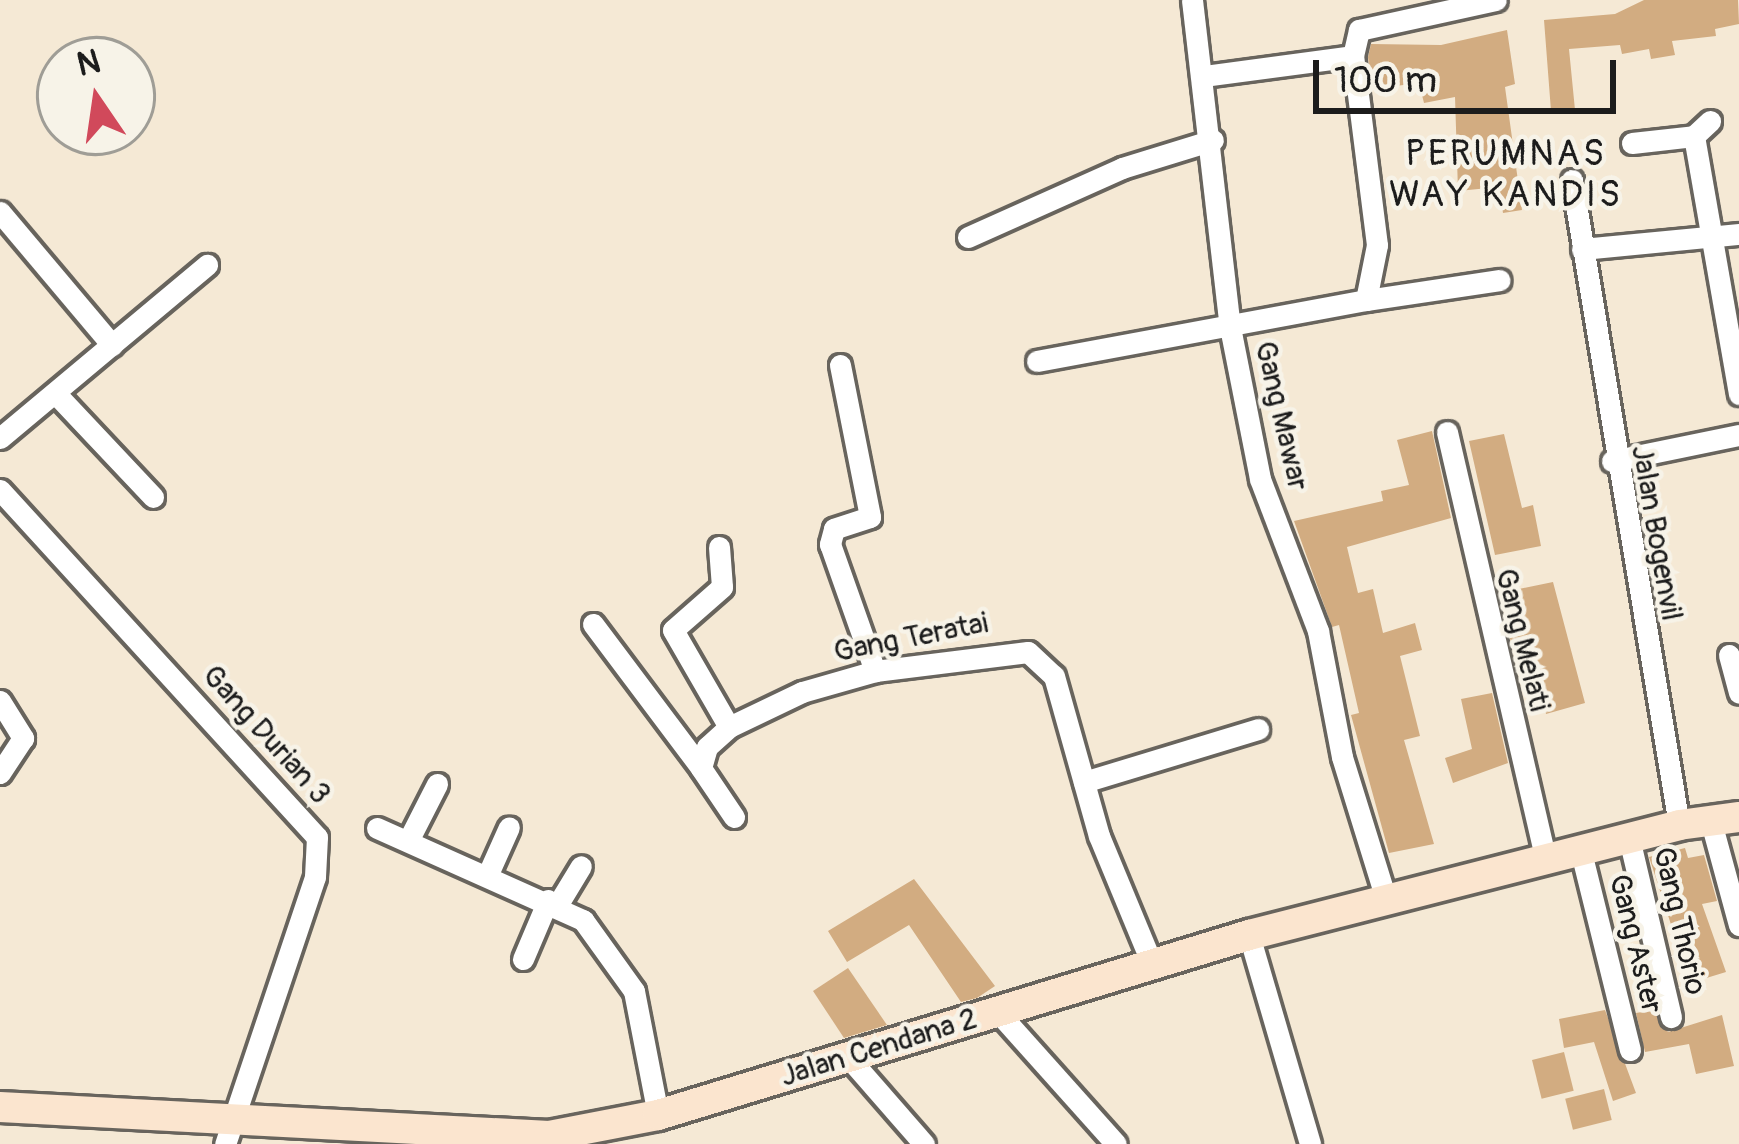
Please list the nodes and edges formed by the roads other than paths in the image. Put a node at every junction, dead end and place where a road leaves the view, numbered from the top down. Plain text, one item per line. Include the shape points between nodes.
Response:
1 (1192, 0) edge
2 (1496, 0) edge
3 (1384, 9) edge
4 (1353, 56) junction
5 (1204, 76) junction
6 (1213, 140) junction
7 (1631, 143) dead end
8 (1572, 180) dead end
9 (0, 212) edge
10 (1739, 234) edge
11 (968, 237) dead end
12 (1710, 237) junction
13 (1582, 249) junction
14 (206, 266) dead end
15 (1500, 280) dead end
16 (1366, 300) junction
17 (1229, 322) junction
18 (112, 345) junction
19 (1036, 361) dead end
20 (840, 365) dead end
21 (57, 394) junction
22 (1739, 394) edge
23 (1447, 432) dead end
24 (1739, 435) edge
25 (0, 439) edge
26 (1612, 461) junction
27 (0, 490) edge
28 (153, 497) dead end
29 (719, 547) dead end
30 (593, 624) dead end
31 (1729, 655) dead end
32 (874, 671) junction
33 (1739, 693) edge
34 (0, 701) edge
35 (729, 727) junction
36 (1258, 729) dead end
37 (701, 768) junction
38 (0, 773) edge
39 (1084, 782) junction
40 (437, 784) dead end
41 (734, 817) dead end
42 (1725, 819) edge
43 (1678, 825) junction
44 (509, 827) dead end
45 (377, 828) dead end
46 (1629, 838) junction
47 (408, 841) junction
48 (1582, 851) junction
49 (1546, 860) junction
50 (580, 866) dead end
51 (488, 874) junction
52 (553, 902) junction
53 (1387, 902) junction
54 (1739, 925) edge
55 (1249, 935) junction
56 (523, 959) dead end
57 (1152, 964) junction
58 (997, 1010) junction
59 (1671, 1017) dead end
60 (1630, 1050) dead end
61 (849, 1058) junction
62 (0, 1107) edge
63 (658, 1115) junction
64 (229, 1134) edge
65 (375, 1138) edge
66 (1110, 1138) edge
67 (549, 1140) edge
68 (924, 1144) edge
69 (1084, 1144) edge
70 (1310, 1144) edge

1 - 5 street, Gang Mawar
2 - 3 street
3 - 4 street via 1359,30
4 - 5 street
4 - 16 street via 1377,245
5 - 6 street, Gang Mawar
6 - 11 street via 1122,168
6 - 17 street, Gang Mawar
7 - 12 street via 1702,129
8 - 13 street, Jalan Bogenvil
9 - 18 street
10 - 12 street
12 - 13 street
12 - 22 street
13 - 26 street, Jalan Bogenvil
14 - 18 street
15 - 16 street
16 - 17 street
17 - 19 street
17 - 53 street, Gang Mawar via 1260,479 1318,631 1342,757
18 - 21 street
20 - 32 street via 870,517 834,529 830,544
21 - 25 street
21 - 28 street
23 - 49 street, Gang Melati
24 - 26 street
26 - 43 street, Jalan Bogenvil
27 - 64 street, Gang Durian 3 via 317,837 315,877
29 - 35 street via 722,586 673,630
30 - 37 street
31 - 33 street
32 - 35 street, Gang Teratai via 802,692
32 - 39 street, Gang Teratai via 1028,652 1054,676
34 - 38 street via 23,738
35 - 37 street via 707,747
36 - 39 street
37 - 41 street
39 - 57 street, Gang Teratai
40 - 47 street
42 - 43 street, Jalan Cendana 2
42 - 54 street
43 - 46 street, Jalan Cendana 2
44 - 51 street
45 - 47 street
46 - 48 street, Jalan Cendana 2
46 - 59 street, Gang Thorio
47 - 51 street
48 - 49 street, Jalan Cendana 2
48 - 60 street, Gang Aster
49 - 53 street, Jalan Cendana 2
50 - 52 street
51 - 52 street
52 - 56 street
52 - 63 street via 583,920 634,992
53 - 55 street, Jalan Cendana 2
55 - 57 street, Jalan Cendana 2
55 - 70 street
57 - 58 street, Jalan Cendana 2
58 - 61 street, Jalan Cendana 2
58 - 66 street
61 - 63 street, Jalan Cendana 2
61 - 68 street
62 - 64 street, Jalan Cendana 2
63 - 67 street, Jalan Cendana 2
64 - 65 street, Jalan Cendana 2
65 - 67 street, Jalan Cendana 2
66 - 69 street

